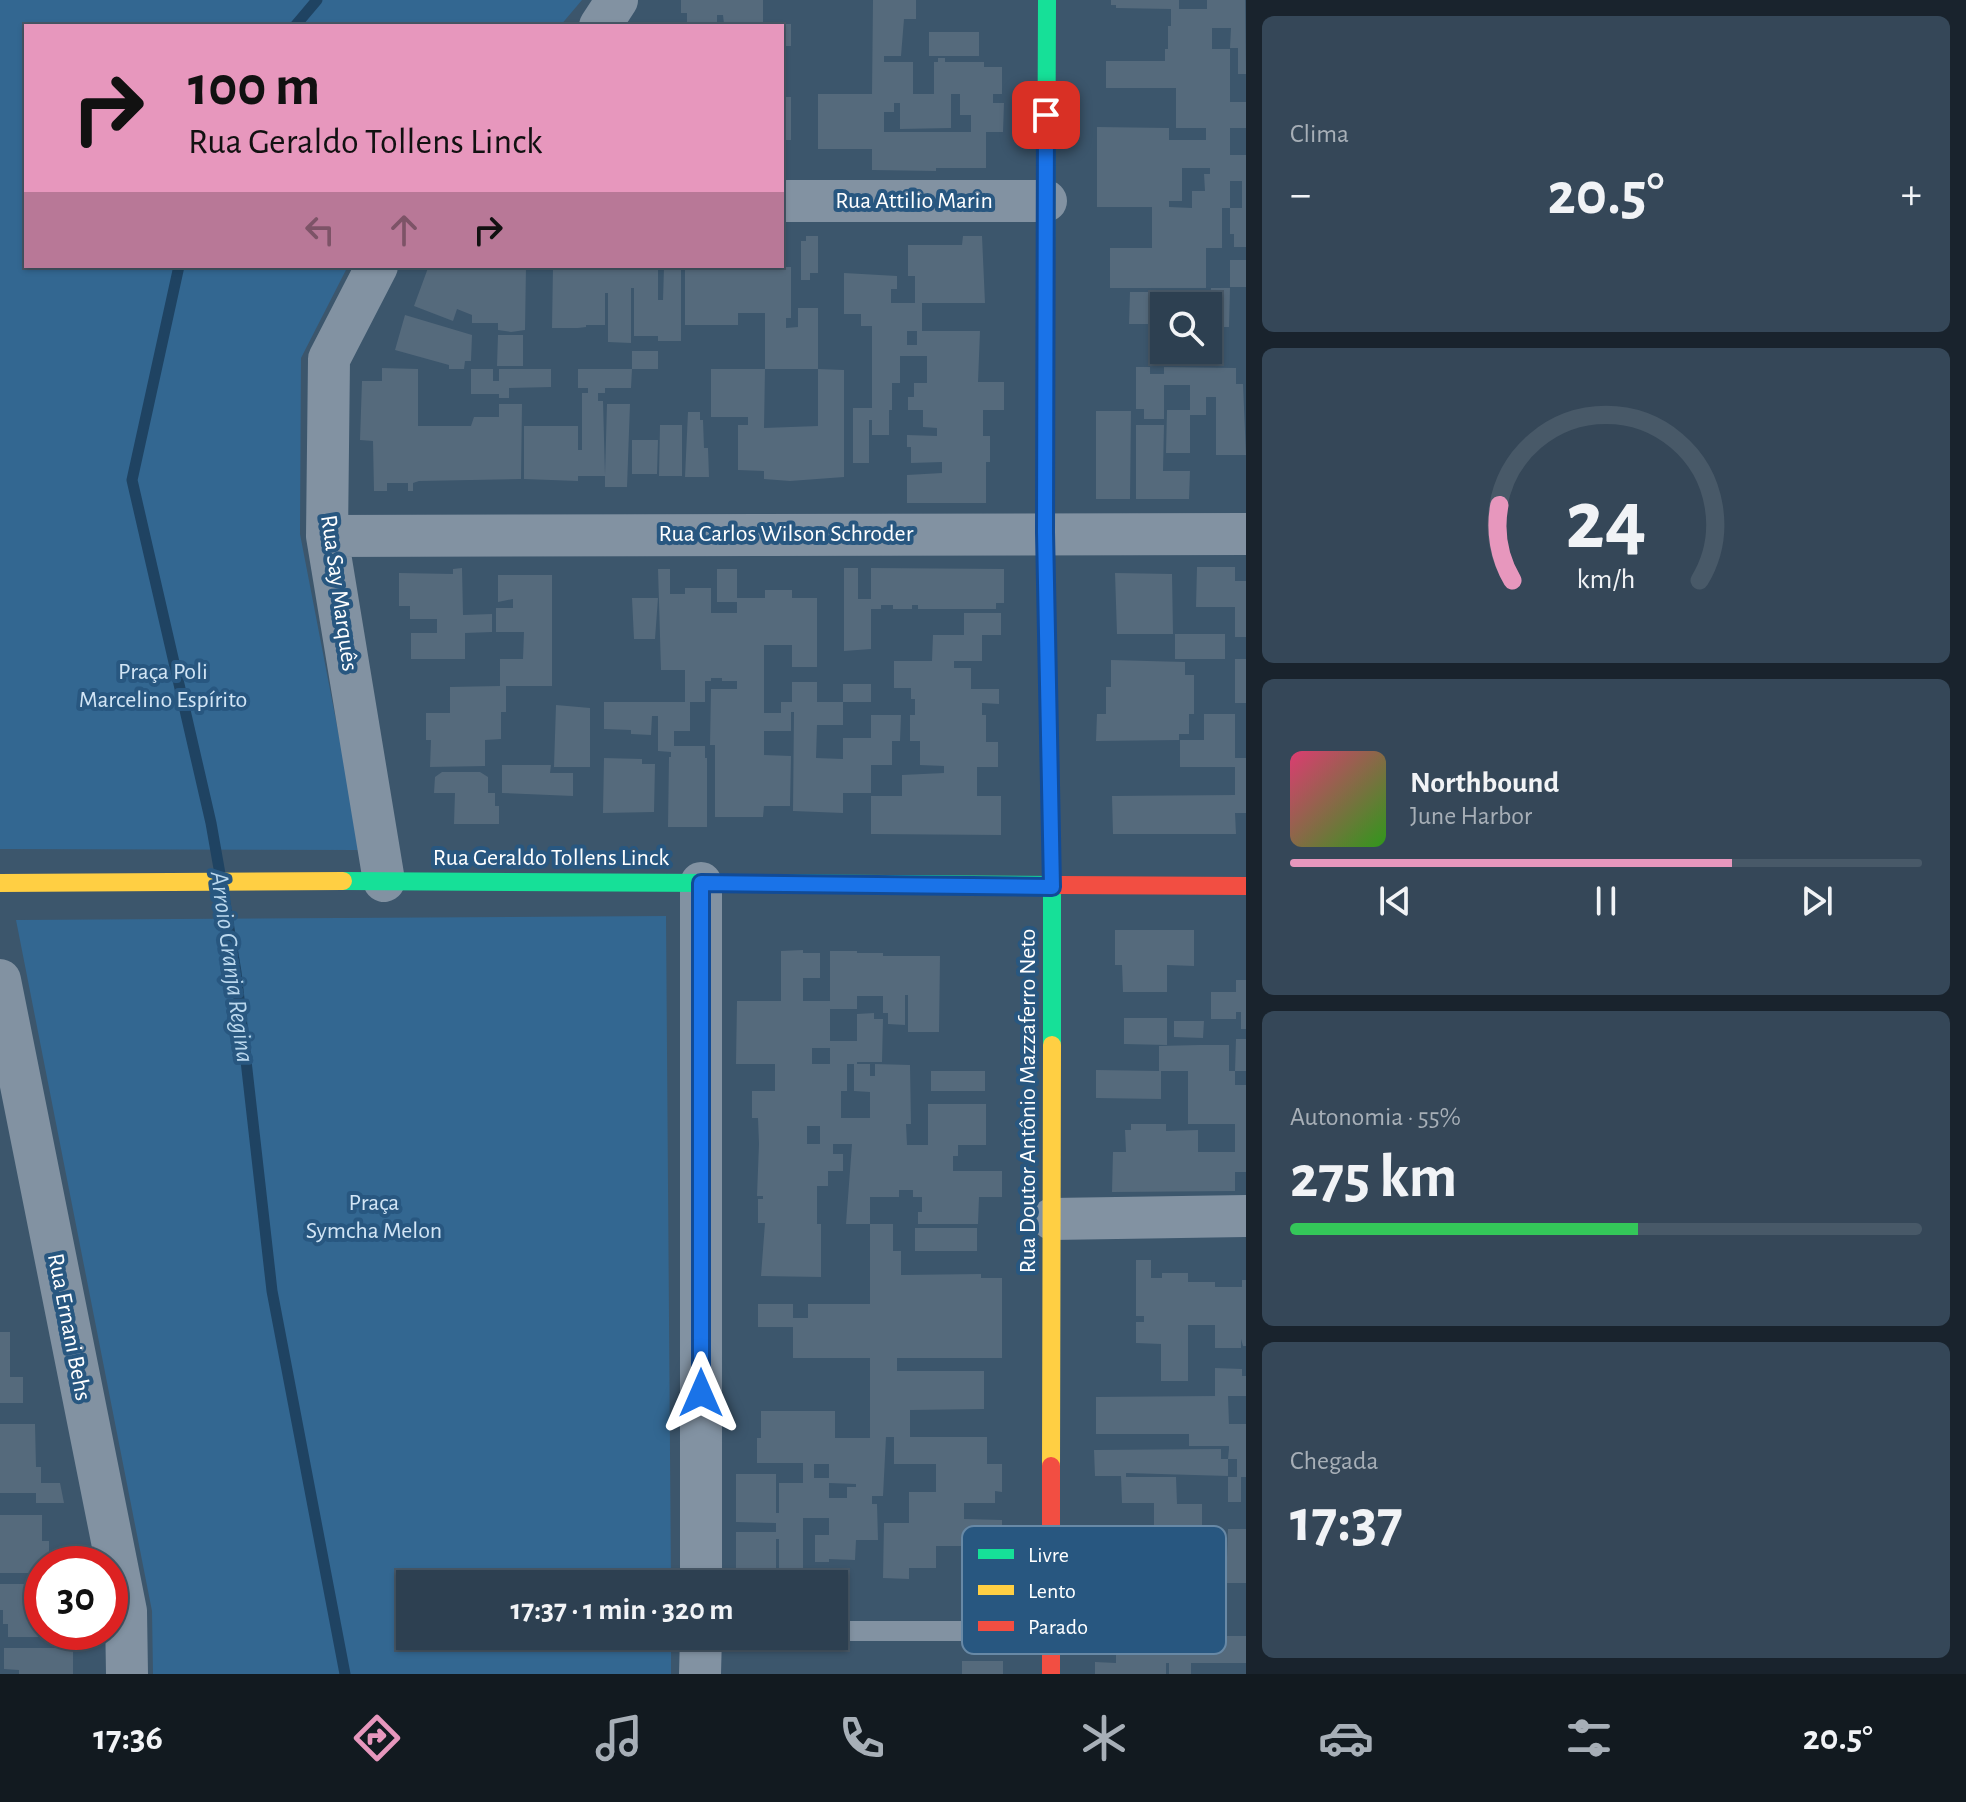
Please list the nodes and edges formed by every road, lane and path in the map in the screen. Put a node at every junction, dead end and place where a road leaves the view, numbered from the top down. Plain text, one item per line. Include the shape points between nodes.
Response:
1 (617, 0) edge
2 (1047, 0) edge
3 (601, 24) edge
4 (784, 201) edge
5 (1046, 201) junction
6 (376, 268) edge
7 (1045, 532) junction
8 (1246, 534) edge
9 (327, 536) junction
10 (384, 881) junction
11 (0, 883) edge
12 (701, 883) junction
13 (1246, 886) edge
14 (1052, 887) junction
15 (0, 980) edge
16 (1246, 1216) edge
17 (1052, 1219) junction
18 (1051, 1526) edge
19 (701, 1570) edge
20 (848, 1631) edge
21 (962, 1631) edge
22 (701, 1650) edge
23 (127, 1674) edge
24 (700, 1674) edge

1 - 3 street
2 - 5 street, Rua Doutor Antônio Mazzaferro Neto
4 - 5 street, Rua Attilio Marin
5 - 7 street, Rua Doutor Antônio Mazzaferro Neto
6 - 9 street, Rua Say Marquês via 329,359
7 - 8 street, Rua Carlos Wilson Schroder
7 - 9 street, Rua Carlos Wilson Schroder
7 - 14 street, Rua Doutor Antônio Mazzaferro Neto
9 - 10 street, Rua Say Marquês
10 - 11 street, Rua Geraldo Tollens Linck
10 - 12 street, Rua Geraldo Tollens Linck
12 - 14 street, Rua Geraldo Tollens Linck
12 - 19 street
13 - 14 street, Rua Geraldo Tollens Linck
14 - 17 street, Rua Doutor Antônio Mazzaferro Neto
15 - 23 street, Rua Ernani Behs via 126,1611
16 - 17 street
17 - 18 street, Rua Doutor Antônio Mazzaferro Neto
20 - 21 lane
22 - 24 street

